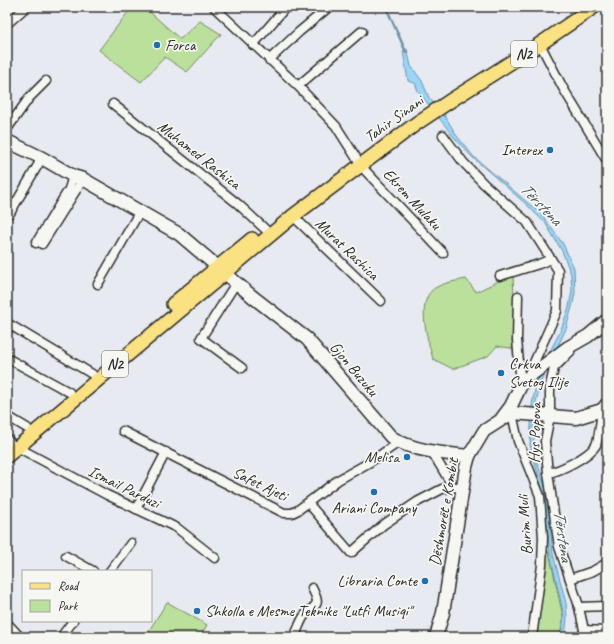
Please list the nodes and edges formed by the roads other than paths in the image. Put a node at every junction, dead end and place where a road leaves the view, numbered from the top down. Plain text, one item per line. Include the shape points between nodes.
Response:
1 (26, 7) edge
2 (214, 7) edge
3 (286, 7) edge
4 (329, 7) edge
5 (580, 7) edge
6 (594, 7) edge
7 (7, 24) edge
8 (362, 31) dead end
9 (540, 44) junction
10 (254, 45) junction
11 (269, 60) junction
12 (46, 81) dead end
13 (298, 86) junction
14 (450, 95) junction
15 (113, 104) dead end
16 (7, 129) edge
17 (443, 135) dead end
18 (7, 141) edge
19 (42, 158) junction
20 (607, 161) edge
21 (359, 162) junction
22 (78, 178) junction
23 (7, 211) edge
24 (140, 211) junction
25 (293, 216) junction
26 (265, 229) junction
27 (39, 244) dead end
28 (443, 253) dead end
29 (551, 259) junction
30 (221, 270) junction
31 (500, 276) dead end
32 (236, 283) junction
33 (98, 284) dead end
34 (518, 296) dead end
35 (381, 301) dead end
36 (607, 320) edge
37 (7, 324) edge
38 (588, 336) junction
39 (7, 358) edge
40 (242, 368) dead end
41 (92, 374) junction
42 (527, 379) junction
43 (69, 392) junction
44 (605, 407) edge
45 (516, 413) junction
46 (7, 416) edge
47 (548, 416) junction
48 (501, 421) junction
49 (27, 428) junction
50 (123, 431) dead end
51 (399, 442) junction
52 (10, 443) edge
53 (166, 452) junction
54 (432, 452) junction
55 (7, 456) edge
56 (469, 456) junction
57 (548, 473) junction
58 (458, 487) junction
59 (308, 503) junction
60 (136, 509) junction
61 (131, 544) dead end
62 (66, 556) dead end
63 (215, 558) dead end
64 (607, 563) edge
65 (91, 570) edge
66 (111, 570) edge
67 (570, 579) junction
68 (312, 588) dead end
69 (607, 606) edge
70 (579, 608) junction
71 (72, 622) edge
72 (7, 623) edge
73 (607, 631) edge
74 (584, 634) edge
75 (20, 637) edge
76 (61, 637) edge
77 (299, 637) edge
78 (436, 637) edge
79 (532, 637) edge

1 - 7 street
2 - 10 street, Ekrem Mulaku
3 - 10 street
4 - 11 street
5 - 14 main road, Tahir Sinani / N2
6 - 9 main road, Tahir Sinani / N2
8 - 13 street
9 - 14 main road, Tahir Sinani / N2
9 - 20 street
10 - 11 street, Ekrem Mulaku
11 - 13 street, Ekrem Mulaku
12 - 16 street via 29,98
13 - 21 street, Ekrem Mulaku via 336,126
14 - 21 main road, Tahir Sinani / N2
15 - 26 street, Muhamed Rashica via 238,204
17 - 29 street via 463,162 528,222
18 - 19 street, Gjon Buzuku
19 - 22 street, Gjon Buzuku
19 - 23 street via 10,212
21 - 25 main road, Tahir Sinani / N2
21 - 26 main road, Tahir Sinani / N2
21 - 28 street, Ekrem Mulaku
22 - 24 street, Gjon Buzuku
22 - 27 street
24 - 30 street, Gjon Buzuku via 180,234
24 - 33 street
25 - 30 main road, Tahir Sinani / N2
25 - 35 street, Murat Rashica
26 - 30 main road, Tahir Sinani / N2
29 - 31 street
29 - 42 street via 558,270 557,311
30 - 32 street, Gjon Buzuku
30 - 41 main road, N2
30 - 52 main road, N2
32 - 40 street via 202,338
32 - 51 street, Gjon Buzuku via 307,338
34 - 42 street via 517,340
36 - 38 street
37 - 41 street
38 - 42 street via 567,348
38 - 47 street, Hys Popova via 554,368
39 - 43 street
41 - 43 main road, N2
42 - 48 street, Dëshmorët e Kombit
43 - 49 main road, N2
44 - 47 street via 576,418
44 - 57 street, Hys Popova via 596,445 580,459 556,472
45 - 47 street
45 - 48 street
45 - 79 street, Burim Muli via 518,441 540,496 543,537 542,565
46 - 49 street
47 - 57 street, Hys Popova via 545,441
48 - 56 street, Dëshmorët e Kombit via 484,431
49 - 52 main road, N2
50 - 53 street, Safet Ajeti
51 - 54 street, Gjon Buzuku
51 - 59 street, Safet Ajeti via 338,480
52 - 55 main road, N2
52 - 60 street, Ismail Parduzi
53 - 59 street, Safet Ajeti via 284,513 292,513
53 - 60 street
54 - 56 street, Gjon Buzuku
54 - 58 street
56 - 58 street, Dëshmorët e Kombit
57 - 67 street, Hys Popova via 559,547
58 - 59 street via 442,489 417,502 383,525 351,552
58 - 78 street, Dëshmorët e Kombit via 443,613
60 - 63 street, Ismail Parduzi via 178,528
61 - 66 street
62 - 65 street
64 - 67 street
67 - 70 street, Hys Popova
68 - 77 street via 317,599 315,607 304,616 296,632
69 - 70 street
70 - 74 street, Hys Popova
71 - 76 street
72 - 75 street
73 - 74 street, Hys Popova

